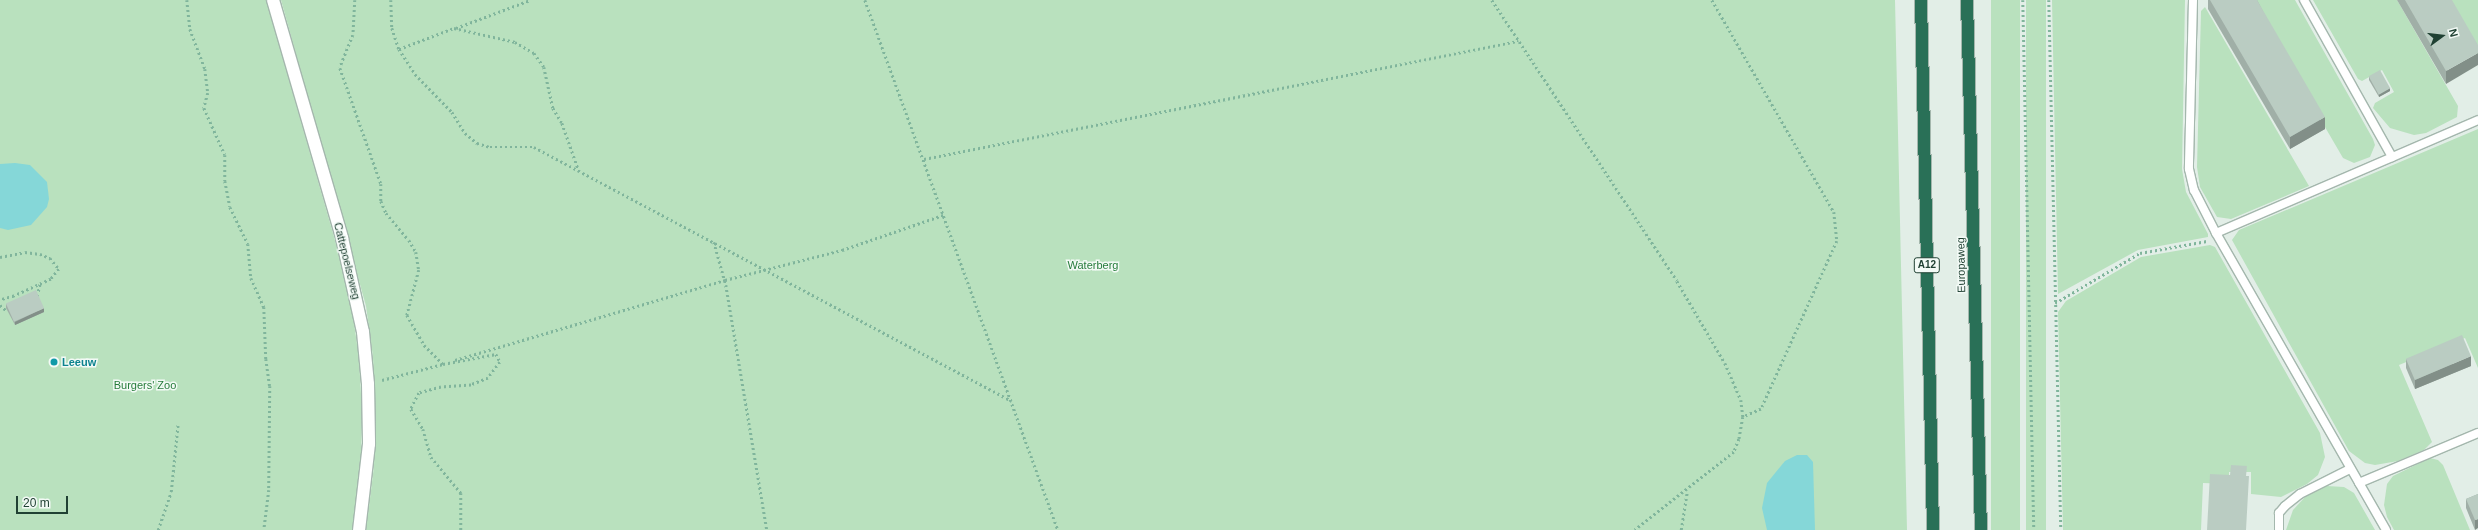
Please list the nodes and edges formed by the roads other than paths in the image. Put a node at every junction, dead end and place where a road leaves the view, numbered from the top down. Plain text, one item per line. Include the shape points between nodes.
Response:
1 (273, 0) edge
2 (1921, 0) edge
3 (1967, 0) edge
4 (2193, 0) edge
5 (2304, 0) edge
6 (2478, 120) edge
7 (2392, 157) junction
8 (2218, 236) junction
9 (2478, 433) edge
10 (2350, 469) junction
11 (2359, 483) junction
12 (359, 530) edge
13 (1933, 530) edge
14 (1981, 530) edge
15 (2279, 530) edge
16 (2386, 530) edge

1 - 12 street, Cattepoelseweg via 346,251 362,326 368,384 367,466
2 - 13 highway, A12
3 - 14 highway, Europaweg
4 - 8 lane via 2189,169 2194,190
5 - 7 lane
6 - 7 lane
7 - 8 lane
8 - 10 lane
9 - 11 lane
10 - 11 lane
10 - 15 lane via 2300,494 2284,506 2279,513
11 - 16 lane

